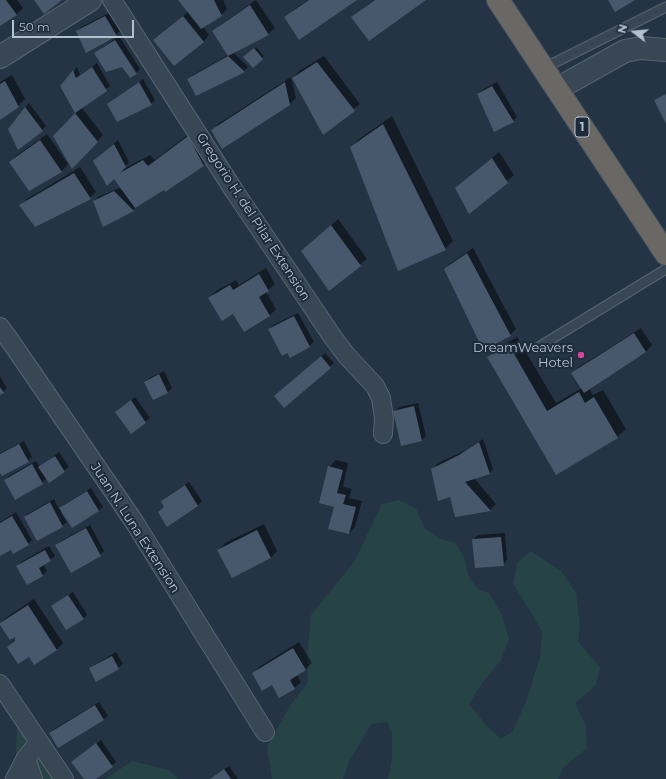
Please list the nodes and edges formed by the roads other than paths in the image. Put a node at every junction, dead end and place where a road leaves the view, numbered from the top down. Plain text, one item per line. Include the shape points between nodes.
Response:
1 (90, 0) edge
2 (112, 0) edge
3 (498, 0) edge
4 (666, 7) edge
5 (666, 50) edge
6 (0, 57) edge
7 (544, 68) junction
8 (557, 89) junction
9 (666, 254) edge
10 (666, 269) edge
11 (0, 327) edge
12 (536, 348) dead end
13 (382, 434) dead end
14 (0, 684) edge
15 (265, 732) dead end
16 (39, 742) junction
17 (26, 758) junction
18 (15, 779) edge
19 (33, 779) edge
20 (64, 779) edge

1 - 6 street
2 - 13 street, Gregorio H. del Pilar Extension via 235,192 334,339 375,386 381,398 384,418
3 - 7 highway, 1
4 - 7 lane
5 - 8 street via 641,48 625,51
7 - 8 highway, 1
8 - 9 highway, 1
10 - 12 lane
11 - 15 street, Juan N. Luna Extension via 133,520
14 - 16 street
16 - 17 street
16 - 20 street
17 - 18 street
17 - 19 street

